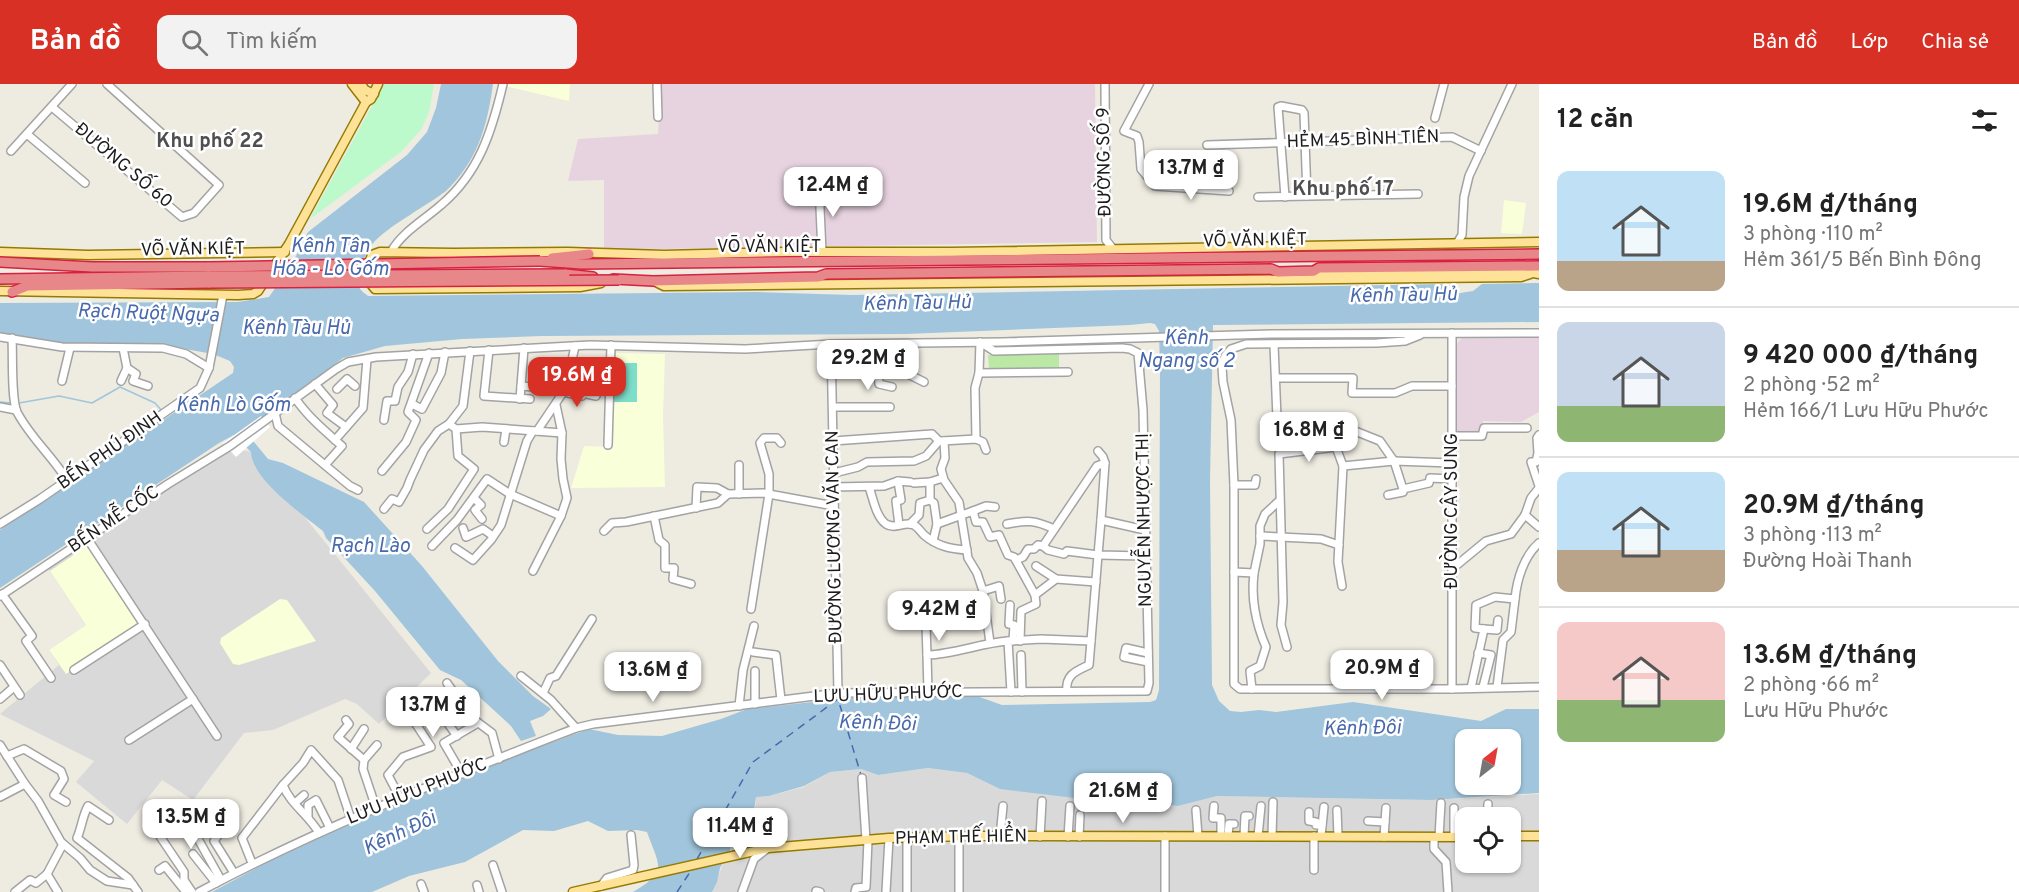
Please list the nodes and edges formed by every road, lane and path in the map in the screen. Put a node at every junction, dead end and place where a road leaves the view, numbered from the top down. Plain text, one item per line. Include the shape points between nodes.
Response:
1 (72, 84) edge
2 (106, 84) edge
3 (352, 84) edge
4 (378, 84) edge
5 (503, 84) edge
6 (657, 84) edge
7 (1105, 84) edge
8 (1149, 84) edge
9 (1444, 84) edge
10 (1512, 84) edge
11 (366, 92) edge
12 (52, 107) junction
13 (658, 117) dead end
14 (1435, 118) dead end
15 (28, 135) junction
16 (1281, 142) junction
17 (1306, 143) junction
18 (1207, 145) dead end
19 (1481, 151) junction
20 (12, 152) dead end
21 (84, 183) dead end
22 (819, 186) dead end
23 (1229, 191) dead end
24 (1418, 194) dead end
25 (1307, 196) junction
26 (1258, 197) dead end
27 (1285, 197) junction
28 (1462, 235) junction
29 (1106, 240) junction
30 (1539, 242) edge
31 (1457, 243) junction
32 (1470, 243) junction
33 (1098, 249) junction
34 (1113, 249) junction
35 (0, 252) edge
36 (285, 252) junction
37 (391, 252) junction
38 (822, 252) junction
39 (231, 253) junction
40 (589, 254) junction
41 (1539, 254) edge
42 (0, 256) edge
43 (540, 261) junction
44 (0, 262) edge
45 (17, 262) junction
46 (1539, 266) edge
47 (1314, 271) junction
48 (1535, 274) edge
49 (209, 275) junction
50 (0, 279) edge
51 (619, 280) junction
52 (652, 281) junction
53 (0, 291) edge
54 (12, 292) junction
55 (223, 297) junction
56 (1424, 333) junction
57 (1452, 333) junction
58 (1539, 333) edge
59 (0, 336) edge
60 (12, 338) junction
61 (980, 342) junction
62 (831, 344) junction
63 (611, 345) junction
64 (1274, 345) junction
65 (575, 346) junction
66 (70, 348) junction
67 (123, 348) junction
68 (524, 348) junction
69 (489, 350) junction
70 (470, 351) junction
71 (445, 352) junction
72 (429, 353) junction
73 (412, 354) junction
74 (367, 358) junction
75 (127, 368) junction
76 (209, 368) junction
77 (878, 368) junction
78 (832, 370) junction
79 (332, 372) junction
80 (1068, 372) dead end
81 (979, 373) junction
82 (1276, 378) junction
83 (62, 381) dead end
84 (121, 381) dead end
85 (924, 382) dead end
86 (315, 384) junction
87 (148, 386) dead end
88 (355, 386) dead end
89 (521, 386) junction
90 (1452, 386) junction
91 (892, 387) dead end
92 (546, 388) dead end
93 (564, 392) junction
94 (596, 396) dead end
95 (295, 398) junction
96 (520, 399) junction
97 (530, 399) dead end
98 (412, 404) junction
99 (556, 405) junction
100 (0, 407) edge
101 (832, 407) junction
102 (890, 407) dead end
103 (16, 410) junction
104 (275, 412) junction
105 (384, 420) dead end
106 (449, 424) junction
107 (346, 427) junction
108 (1527, 428) dead end
109 (456, 429) junction
110 (506, 429) junction
111 (535, 431) junction
112 (562, 433) junction
113 (1539, 435) edge
114 (1452, 436) junction
115 (976, 439) junction
116 (335, 440) junction
117 (833, 441) junction
118 (941, 441) junction
119 (504, 442) dead end
120 (780, 443) dead end
121 (608, 445) dead end
122 (986, 450) dead end
123 (1098, 451) dead end
124 (1394, 461) junction
125 (1538, 462) edge
126 (1105, 463) junction
127 (1452, 463) junction
128 (325, 465) junction
129 (739, 465) dead end
130 (1344, 466) junction
131 (474, 469) junction
132 (382, 471) dead end
133 (834, 473) junction
134 (943, 478) junction
135 (487, 479) junction
136 (1256, 479) dead end
137 (1452, 479) junction
138 (67, 480) junction
139 (898, 481) junction
140 (930, 482) junction
141 (1234, 485) junction
142 (834, 487) junction
143 (869, 487) junction
144 (1539, 487) edge
145 (1403, 489) junction
146 (358, 490) dead end
147 (510, 494) junction
148 (728, 494) junction
149 (740, 494) junction
150 (769, 494) junction
151 (1388, 495) dead end
152 (474, 498) junction
153 (930, 500) junction
154 (1279, 501) junction
155 (834, 506) junction
156 (995, 507) dead end
157 (696, 508) junction
158 (384, 509) dead end
159 (973, 511) junction
160 (1525, 515) junction
161 (561, 516) junction
162 (654, 516) junction
163 (962, 516) junction
164 (482, 519) dead end
165 (1101, 520) junction
166 (0, 524) edge
167 (910, 524) junction
168 (937, 524) junction
169 (1007, 524) dead end
170 (899, 525) junction
171 (1539, 527) edge
172 (463, 528) dead end
173 (427, 529) dead end
174 (1054, 529) junction
175 (604, 531) dead end
176 (1145, 531) junction
177 (1280, 535) junction
178 (493, 536) junction
179 (1260, 536) junction
180 (87, 538) junction
181 (933, 541) junction
182 (1539, 543) edge
183 (1339, 545) junction
184 (432, 546) dead end
185 (1043, 546) junction
186 (455, 548) dead end
187 (967, 550) junction
188 (1098, 555) junction
189 (1145, 556) junction
190 (1015, 558) junction
191 (1036, 566) dead end
192 (1452, 569) junction
193 (533, 571) dead end
194 (1234, 572) junction
195 (1254, 573) junction
196 (1056, 579) junction
197 (1096, 582) junction
198 (691, 585) dead end
199 (1342, 586) dead end
200 (983, 591) junction
201 (1, 595) edge
202 (1035, 595) junction
203 (1001, 599) dead end
204 (1515, 599) junction
205 (1010, 605) dead end
206 (751, 609) dead end
207 (966, 616) dead end
208 (592, 619) dead end
209 (1498, 620) dead end
210 (145, 624) junction
211 (754, 626) dead end
212 (1484, 629) junction
213 (1014, 641) junction
214 (1091, 641) junction
215 (990, 643) junction
216 (1287, 647) dead end
217 (753, 652) dead end
218 (1148, 653) junction
219 (1478, 653) junction
220 (927, 655) junction
221 (1021, 655) dead end
222 (1148, 662) junction
223 (0, 664) edge
224 (74, 670) dead end
225 (755, 671) dead end
226 (521, 676) dead end
227 (51, 678) dead end
228 (447, 683) dead end
229 (15, 687) junction
230 (1483, 687) junction
231 (1497, 687) junction
232 (1539, 687) edge
233 (1471, 688) junction
234 (1252, 689) junction
235 (1452, 689) junction
236 (1146, 691) joint
237 (1011, 692) junction
238 (1022, 692) junction
239 (1067, 692) junction
240 (543, 693) junction
241 (838, 693) junction
242 (928, 693) junction
243 (20, 696) dead end
244 (0, 699) edge
245 (193, 699) junction
246 (781, 700) junction
247 (755, 704) junction
248 (739, 706) junction
249 (444, 718) dead end
250 (345, 720) dead end
251 (478, 723) junction
252 (416, 724) dead end
253 (576, 728) junction
254 (364, 729) dead end
255 (217, 736) dead end
256 (457, 736) junction
257 (129, 740) dead end
258 (0, 745) edge
259 (377, 745) dead end
260 (351, 749) junction
261 (8, 756) junction
262 (499, 759) junction
263 (364, 760) junction
264 (462, 774) junction
265 (862, 778) dead end
266 (25, 784) junction
267 (283, 786) junction
268 (304, 795) dead end
269 (0, 796) edge
270 (400, 798) junction
271 (1042, 801) dead end
272 (66, 802) dead end
273 (1273, 802) dead end
274 (295, 803) junction
275 (1441, 803) dead end
276 (183, 804) dead end
277 (1488, 804) dead end
278 (1003, 806) dead end
279 (1070, 806) dead end
280 (1214, 806) dead end
281 (1262, 806) dead end
282 (1324, 807) dead end
283 (1488, 807) edge
284 (376, 808) junction
285 (1386, 808) dead end
286 (1454, 808) dead end
287 (1196, 810) dead end
288 (1337, 810) dead end
289 (227, 811) dead end
290 (1309, 812) dead end
291 (1080, 815) dead end
292 (1249, 816) dead end
293 (308, 817) junction
294 (351, 819) junction
295 (109, 820) dead end
296 (1368, 821) dead end
297 (1385, 822) junction
298 (1234, 824) dead end
299 (1322, 825) junction
300 (153, 826) dead end
301 (330, 828) junction
302 (319, 832) junction
303 (631, 835) dead end
304 (1165, 836) junction
305 (1198, 836) junction
306 (1225, 836) junction
307 (1244, 836) junction
308 (1258, 836) junction
309 (1272, 836) junction
310 (1318, 836) junction
311 (1338, 836) junction
312 (1521, 836) edge
313 (1539, 836) edge
314 (959, 837) junction
315 (1000, 837) junction
316 (1040, 837) junction
317 (1068, 837) junction
318 (1079, 837) junction
319 (1384, 837) junction
320 (1436, 837) junction
321 (1454, 837) joint
322 (889, 838) junction
323 (907, 838) junction
324 (867, 840) junction
325 (63, 844) junction
326 (768, 848) junction
327 (193, 854) dead end
328 (252, 863) junction
329 (493, 865) dead end
330 (159, 870) dead end
331 (1314, 870) dead end
332 (234, 873) junction
333 (47, 874) junction
334 (219, 881) junction
335 (421, 884) dead end
336 (133, 885) junction
337 (601, 886) junction
338 (579, 891) edge
339 (15, 892) edge
340 (58, 892) edge
341 (138, 892) edge
342 (186, 892) edge
343 (192, 892) edge
344 (199, 892) edge
345 (424, 892) edge
346 (502, 892) edge
347 (742, 892) edge
348 (855, 892) edge
349 (886, 892) edge
350 (907, 892) edge
351 (959, 892) edge
352 (1166, 892) edge
353 (1448, 892) edge

1 - 12 street
2 - 12 street, ĐƯỜNG SỐ 60 via 219,185 194,213 182,217
3 - 11 main road
4 - 11 main road
5 - 37 street via 492,131 473,169 453,195 397,241
6 - 13 street
7 - 29 street, ĐƯỜNG SỐ 9
8 - 23 street via 1124,131 1137,136 1141,169 1155,186
9 - 14 street
10 - 19 street
11 - 36 main road
12 - 15 street
15 - 20 street
15 - 21 street
16 - 17 street, HẺM 45 BÌNH TIÊN
16 - 17 street via 1281,106 1302,110
16 - 18 street, HẺM 45 BÌNH TIÊN
16 - 27 street
17 - 19 street, HẺM 45 BÌNH TIÊN via 1452,137
17 - 25 street
19 - 28 street via 1466,187
22 - 38 street
24 - 25 street
25 - 27 street
26 - 27 street
28 - 31 street
28 - 32 street
29 - 33 street, ĐƯỜNG SỐ 9
29 - 34 street, ĐƯỜNG SỐ 9
30 - 32 main road, VÕ VĂN KIỆT
31 - 32 main road, VÕ VĂN KIỆT
31 - 34 main road, VÕ VĂN KIỆT
33 - 34 main road, VÕ VĂN KIỆT
33 - 38 main road, VÕ VĂN KIỆT
35 - 39 main road, VÕ VĂN KIỆT
36 - 39 main road, VÕ VĂN KIỆT
36 - 55 main road, VÕ VĂN KIỆT via 263,286 253,294
37 - 40 main road, VÕ VĂN KIỆT
37 - 51 main road via 376,252 370,260 369,281 375,289 580,287
38 - 40 main road, VÕ VĂN KIỆT
39 - 55 main road
40 - 43 highway
41 - 43 highway, VÕ VĂN KIỆT via 629,264
42 - 45 highway
43 - 49 highway, VÕ VĂN KIỆT, bridge
44 - 45 highway, VÕ VĂN KIỆT
45 - 49 highway, VÕ VĂN KIỆT
46 - 47 highway, VÕ VĂN KIỆT
47 - 48 main road, VÕ VĂN KIỆT
47 - 52 highway, VÕ VĂN KIỆT via 826,274
48 - 52 main road, VÕ VĂN KIỆT via 1521,278 664,286
49 - 50 highway, VÕ VĂN KIỆT
49 - 51 highway, bridge
49 - 51 highway, VÕ VĂN KIỆT, bridge via 566,274
49 - 54 highway, VÕ VĂN KIỆT via 27,286
51 - 52 highway, VÕ VĂN KIỆT
53 - 54 main road, VÕ VĂN KIỆT
54 - 55 main road, VÕ VĂN KIỆT
55 - 76 street
56 - 57 street
56 - 61 street, BẾN MỄ CỐC
56 - 64 street via 1405,342
57 - 58 street
57 - 90 street, ĐƯỜNG CÂY SUNG
59 - 60 street
60 - 66 street
60 - 103 street
61 - 62 street, BẾN MỄ CỐC
61 - 81 street
61 - 176 street, NGUYỄN NHƯỢC THỊ via 994,351 1122,348 1138,353
62 - 63 street, BẾN MỄ CỐC via 745,349
62 - 78 street, ĐƯỜNG LƯƠNG VĂN CAN
63 - 65 street, BẾN MỄ CỐC
63 - 121 street
64 - 82 street
64 - 141 street via 1246,344 1231,349 1223,360
65 - 68 street, BẾN MỄ CỐC
65 - 93 street
66 - 67 street
66 - 83 street
67 - 75 street
67 - 76 street via 163,348 186,354
68 - 69 street, BẾN MỄ CỐC
68 - 89 street
69 - 70 street, BẾN MỄ CỐC
69 - 96 street via 483,396
70 - 71 street, BẾN MỄ CỐC
70 - 106 street via 463,406
71 - 72 street, BẾN MỄ CỐC
71 - 98 street via 441,373 422,409
72 - 73 street, BẾN MỄ CỐC
72 - 98 street
73 - 74 street, BẾN MỄ CỐC
73 - 105 street via 394,401 387,401
74 - 79 street, BẾN MỄ CỐC via 348,362
74 - 107 street via 363,408
75 - 84 street
75 - 87 street via 136,374 134,381
76 - 138 street, BẾN PHÚ ĐỊNH via 200,388
77 - 78 street
77 - 85 street via 896,368
77 - 91 street via 879,384
78 - 101 street, ĐƯỜNG LƯƠNG VĂN CAN
79 - 86 street, BẾN MỄ CỐC
79 - 88 street via 340,386 347,379
80 - 81 street
81 - 115 street via 975,388
82 - 90 street via 1353,378 1352,393 1395,393 1412,386
82 - 124 street via 1277,418 1341,425 1380,441
86 - 95 street, BẾN MỄ CỐC
86 - 107 street via 333,405 327,413
89 - 92 street
89 - 96 street
90 - 114 street, ĐƯỜNG CÂY SUNG
93 - 94 street
93 - 99 street
95 - 104 street, BẾN MỄ CỐC
95 - 116 street
96 - 97 street
98 - 132 street via 408,412 416,420 406,442
99 - 111 street
99 - 112 street
100 - 103 street
101 - 102 street
101 - 117 street, ĐƯỜNG LƯƠNG VĂN CAN
103 - 138 street
104 - 128 street via 278,426
104 - 180 street, BẾN MỄ CỐC via 230,446
106 - 109 street
106 - 158 street via 438,431 424,450 399,502 392,500
107 - 116 street
108 - 114 street via 1484,428 1482,436
109 - 110 street
109 - 131 street via 458,456
110 - 111 street
110 - 119 street
111 - 112 street
111 - 147 street via 527,441
112 - 161 street via 567,498
113 - 125 street
114 - 127 street, ĐƯỜNG CÂY SUNG
115 - 118 street
115 - 122 street via 983,442
116 - 128 street via 342,446
117 - 118 street via 932,434
117 - 133 street, ĐƯỜNG LƯƠNG VĂN CAN
118 - 133 street via 926,456 914,461 867,462
118 - 134 street via 945,458
120 - 150 street via 777,438 764,438 759,443 769,474
123 - 126 street
124 - 127 street
124 - 130 street
124 - 145 street
125 - 144 street via 1531,462
126 - 165 street
126 - 174 street via 1097,466
127 - 137 street, ĐƯỜNG CÂY SUNG
128 - 146 street
129 - 149 street
130 - 154 street via 1336,447 1279,454
130 - 183 street
131 - 135 street
131 - 173 street via 448,509
133 - 142 street, ĐƯỜNG LƯƠNG VĂN CAN
134 - 140 street
134 - 163 street via 959,502
135 - 147 street
135 - 152 street
136 - 141 street via 1255,485
137 - 145 street via 1430,478 1429,483
137 - 192 street, ĐƯỜNG CÂY SUNG
138 - 166 street, BẾN PHÚ ĐỊNH
139 - 140 street
139 - 143 street
139 - 170 street
140 - 153 street
141 - 194 street
142 - 143 street
142 - 155 street, ĐƯỜNG LƯƠNG VĂN CAN
143 - 170 street via 880,518 887,525
144 - 160 street
145 - 151 street
147 - 161 street
147 - 178 street via 501,525
148 - 149 street
148 - 157 street via 718,503
148 - 157 street via 717,488 697,487
149 - 150 street
150 - 155 street
150 - 206 street
152 - 164 street via 481,505 475,510
152 - 184 street
153 - 167 street via 920,503 919,515
153 - 168 street
154 - 177 street
154 - 179 street via 1265,514
155 - 241 street, ĐƯỜNG LƯƠNG VĂN CAN
156 - 159 street
157 - 162 street
159 - 163 street
159 - 190 street via 976,522 983,522 990,537 999,535 1008,555
160 - 171 street
160 - 192 street via 1510,534 1486,541
161 - 193 street
162 - 175 street via 612,523
162 - 198 street via 659,540 665,545 665,568 674,568 673,579
163 - 168 street
163 - 187 street
165 - 176 street
165 - 188 street
167 - 170 street
167 - 181 street
168 - 181 street
169 - 174 street via 1038,521
172 - 178 street via 466,537 483,529
174 - 185 street
176 - 189 street, NGUYỄN NHƯỢC THỊ
177 - 179 street
177 - 183 street
177 - 216 street via 1281,625
178 - 186 street via 473,560
179 - 195 street
180 - 201 street, BẾN MỄ CỐC
180 - 210 street
181 - 187 street via 949,549
182 - 204 street via 1528,555
183 - 199 street
185 - 188 street via 1057,553 1072,550
185 - 190 street via 1028,549 1023,557
187 - 200 street
188 - 189 street
188 - 197 street
189 - 218 street, NGUYỄN NHƯỢC THỊ
190 - 202 street
191 - 196 street
192 - 235 street, ĐƯỜNG CÂY SUNG
194 - 195 street
194 - 234 street via 1234,684 1240,689
195 - 234 street via 1252,588 1258,630 1266,647 1260,666 1250,671
196 - 197 street
196 - 202 street
197 - 214 street
200 - 203 street via 999,586
200 - 215 street
201 - 227 street via 32,636 26,640
202 - 213 street via 1036,604 1021,611
204 - 212 street via 1494,597 1478,603 1474,628
204 - 231 street via 1510,632 1503,640
205 - 213 street via 1009,624 1014,625
207 - 220 street via 950,607 926,625
208 - 240 street
209 - 212 street via 1497,630
210 - 224 street
210 - 245 street
211 - 248 street
212 - 219 street
213 - 214 street
213 - 215 street
213 - 237 street
214 - 239 street via 1089,665 1070,675
215 - 220 street
217 - 246 street via 776,655
218 - 222 street, NGUYỄN NHƯỢC THỊ
218 - 222 street via 1126,648 1124,657
219 - 230 street via 1491,655
219 - 233 street
220 - 242 street
221 - 238 street
222 - 236 street, NGUYỄN NHƯỢC THỊ
223 - 229 street
225 - 247 street
226 - 240 street
228 - 251 street
229 - 243 street
229 - 244 street
230 - 231 street
230 - 233 street
231 - 232 street
233 - 235 street
234 - 235 street
236 - 239 street, LƯU HỮU PHƯỚC
237 - 238 street, LƯU HỮU PHƯỚC
237 - 242 street, LƯU HỮU PHƯỚC
238 - 239 street, LƯU HỮU PHƯỚC
240 - 253 street
241 - 242 street, LƯU HỮU PHƯỚC
241 - 246 street, LƯU HỮU PHƯỚC
245 - 255 street
245 - 257 street
246 - 247 street, LƯU HỮU PHƯỚC
247 - 248 street, LƯU HỮU PHƯỚC
248 - 253 street, LƯU HỮU PHƯỚC
249 - 256 street
250 - 260 street via 349,724 338,737
251 - 256 street
251 - 262 street via 492,733
252 - 270 street via 431,747 403,757 388,775
253 - 262 street, LƯU HỮU PHƯỚC
254 - 260 street
256 - 264 street via 444,743
258 - 261 street
259 - 263 street
260 - 263 street
261 - 266 street
261 - 272 street via 24,749 61,771 64,779 54,795
262 - 264 street, LƯU HỮU PHƯỚC
263 - 284 street via 363,769
264 - 270 street, LƯU HỮU PHƯỚC
265 - 324 street
266 - 269 street
266 - 325 street
267 - 274 street
267 - 294 street via 311,750 338,780
267 - 328 street via 242,838
268 - 274 street
270 - 284 street, LƯU HỮU PHƯỚC
271 - 316 street
273 - 309 street
274 - 293 street
275 - 320 street
276 - 334 street via 190,810 189,821
277 - 283 street
278 - 315 street
279 - 317 street
280 - 306 street via 1213,818 1221,818
281 - 308 street
282 - 299 street
284 - 294 street, LƯU HỮU PHƯỚC
285 - 297 street
286 - 321 street
287 - 305 street
288 - 311 street
289 - 332 street via 211,823 219,834 214,841
290 - 299 street via 1309,821
291 - 318 street
292 - 307 street via 1245,816
293 - 301 street via 308,805 316,800
293 - 302 street
294 - 301 street, LƯU HỮU PHƯỚC
295 - 336 street via 88,806 77,838
296 - 297 street
297 - 319 street
298 - 306 street via 1229,824
299 - 310 street
300 - 343 street via 184,872
301 - 302 street, LƯU HỮU PHƯỚC
302 - 328 street, LƯU HỮU PHƯỚC
303 - 337 street via 633,870 607,878
304 - 305 main road, PHẠM THẾ HIỂN
304 - 318 main road, PHẠM THẾ HIỂN
304 - 352 street
305 - 306 main road, PHẠM THẾ HIỂN
306 - 307 main road, PHẠM THẾ HIỂN
307 - 308 main road, PHẠM THẾ HIỂN
308 - 309 main road, PHẠM THẾ HIỂN
309 - 310 main road, PHẠM THẾ HIỂN
310 - 311 main road, PHẠM THẾ HIỂN
310 - 331 street
311 - 319 main road, PHẠM THẾ HIỂN
312 - 313 main road
314 - 315 main road, PHẠM THẾ HIỂN
314 - 323 main road, PHẠM THẾ HIỂN
314 - 351 street
315 - 316 main road, PHẠM THẾ HIỂN
316 - 317 main road, PHẠM THẾ HIỂN
317 - 318 main road, PHẠM THẾ HIỂN
319 - 320 main road, PHẠM THẾ HIỂN
320 - 321 main road, PHẠM THẾ HIỂN
320 - 353 street via 1434,849 1446,862
322 - 323 main road, PHẠM THẾ HIỂN
322 - 324 main road, PHẠM THẾ HIỂN
322 - 349 street
323 - 350 street
324 - 326 main road, PHẠM THẾ HIỂN
324 - 348 street via 866,887 856,888
325 - 333 street
325 - 336 street via 107,881
326 - 337 main road
326 - 347 street via 754,859
327 - 334 street
328 - 332 street, LƯU HỮU PHƯỚC
329 - 346 street
330 - 342 street via 165,866
332 - 334 street, LƯU HỮU PHƯỚC
333 - 339 street via 36,883 30,880
333 - 340 street
334 - 344 street, LƯU HỮU PHƯỚC
335 - 345 street
336 - 341 street
337 - 338 main road

